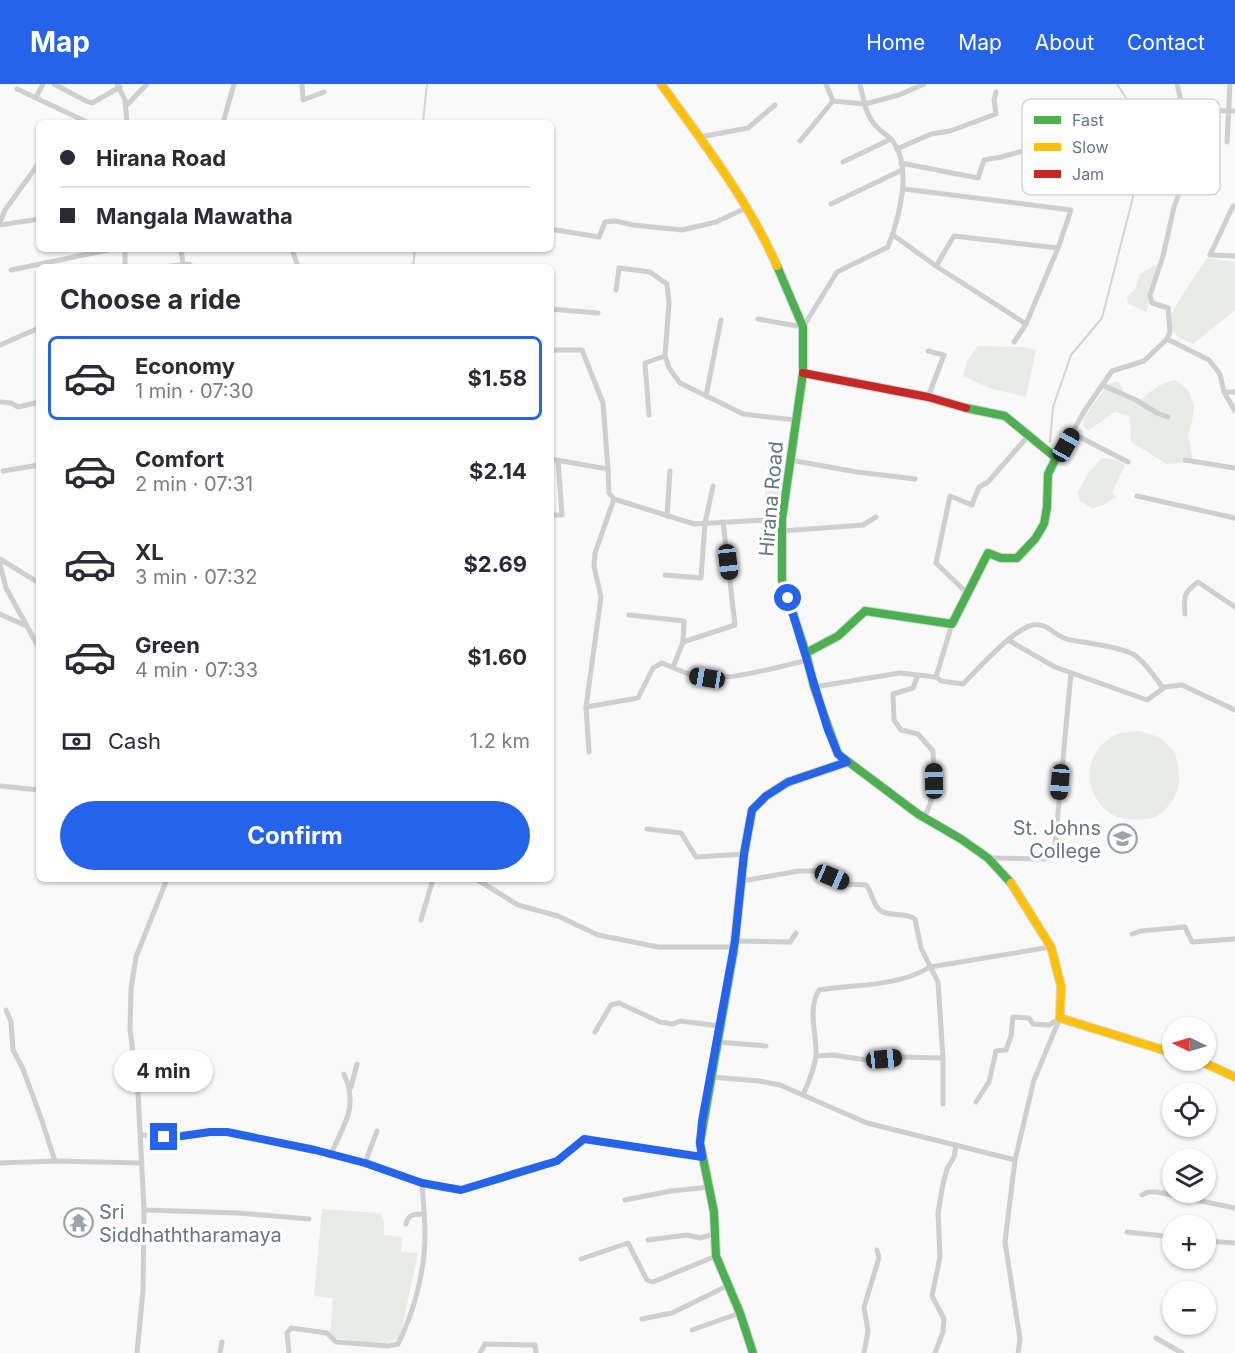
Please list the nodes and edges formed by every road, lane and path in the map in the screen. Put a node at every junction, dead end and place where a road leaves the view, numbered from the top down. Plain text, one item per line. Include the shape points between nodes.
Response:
1 (43, 84) edge
2 (54, 84) edge
3 (147, 84) edge
4 (234, 84) edge
5 (302, 84) edge
6 (661, 84) edge
7 (826, 84) edge
8 (860, 84) edge
9 (924, 84) edge
10 (1176, 84) edge
11 (1230, 84) edge
12 (118, 86) edge
13 (17, 89) dead end
14 (324, 92) dead end
15 (996, 92) dead end
16 (36, 97) junction
17 (1180, 99) edge
18 (833, 102) junction
19 (775, 105) dead end
20 (865, 105) junction
21 (126, 106) junction
22 (1232, 111) edge
23 (83, 120) edge
24 (127, 120) edge
25 (224, 120) edge
26 (700, 138) junction
27 (891, 139) junction
28 (800, 141) dead end
29 (1227, 142) dead end
30 (897, 149) junction
31 (1022, 152) edge
32 (843, 162) dead end
33 (901, 163) junction
34 (36, 167) edge
35 (902, 171) junction
36 (904, 189) junction
37 (1178, 195) edge
38 (831, 204) dead end
39 (1235, 207) edge
40 (746, 208) junction
41 (36, 219) edge
42 (0, 224) edge
43 (554, 230) edge
44 (893, 234) junction
45 (1058, 248) junction
46 (98, 252) edge
47 (1235, 256) edge
48 (40, 264) edge
49 (36, 265) edge
50 (936, 266) junction
51 (11, 270) dead end
52 (615, 290) dead end
53 (554, 309) edge
54 (598, 313) dead end
55 (758, 319) dead end
56 (721, 320) dead end
57 (1026, 324) junction
58 (803, 327) junction
59 (36, 329) edge
60 (1167, 339) junction
61 (1014, 342) dead end
62 (0, 345) edge
63 (554, 350) edge
64 (928, 351) dead end
65 (665, 356) junction
66 (803, 373) junction
67 (1102, 385) junction
68 (1224, 392) junction
69 (1235, 392) edge
70 (706, 396) junction
71 (928, 397) junction
72 (0, 402) edge
73 (36, 403) edge
74 (1235, 411) edge
75 (649, 415) dead end
76 (1168, 417) dead end
77 (795, 420) junction
78 (1072, 433) junction
79 (1029, 435) junction
80 (1056, 458) junction
81 (554, 460) edge
82 (558, 460) junction
83 (790, 460) junction
84 (1185, 460) dead end
85 (1128, 462) dead end
86 (36, 466) edge
87 (1235, 468) edge
88 (608, 469) junction
89 (3, 471) dead end
90 (670, 471) dead end
91 (915, 479) dead end
92 (712, 486) dead end
93 (1137, 496) dead end
94 (614, 499) junction
95 (554, 515) edge
96 (667, 516) junction
97 (876, 517) dead end
98 (1235, 518) edge
99 (783, 519) junction
100 (723, 522) junction
101 (705, 523) junction
102 (782, 531) junction
103 (0, 562) edge
104 (665, 575) dead end
105 (36, 581) edge
106 (967, 593) junction
107 (1235, 607) edge
108 (0, 614) edge
109 (1185, 614) dead end
110 (629, 615) dead end
111 (952, 624) junction
112 (26, 625) junction
113 (1008, 640) junction
114 (683, 642) junction
115 (36, 643) edge
116 (807, 656) junction
117 (673, 667) junction
118 (1071, 673) junction
119 (918, 675) junction
120 (936, 677) junction
121 (814, 687) junction
122 (1163, 688) junction
123 (586, 707) junction
124 (1235, 710) edge
125 (589, 752) dead end
126 (847, 762) junction
127 (0, 786) edge
128 (36, 790) edge
129 (924, 817) junction
130 (647, 829) dead end
131 (744, 854) junction
132 (988, 858) junction
133 (742, 881) junction
134 (166, 882) edge
135 (432, 882) edge
136 (481, 882) edge
137 (421, 920) dead end
138 (796, 933) dead end
139 (1132, 934) dead end
140 (1235, 939) edge
141 (734, 944) junction
142 (1051, 948) junction
143 (930, 967) junction
144 (6, 1010) dead end
145 (1060, 1018) junction
146 (720, 1026) junction
147 (595, 1032) dead end
148 (717, 1042) junction
149 (766, 1046) dead end
150 (1162, 1050) edge
151 (816, 1056) junction
152 (943, 1058) junction
153 (357, 1064) dead end
154 (1216, 1068) edge
155 (344, 1074) dead end
156 (712, 1077) junction
157 (1235, 1077) edge
158 (350, 1089) junction
159 (803, 1095) junction
160 (976, 1102) dead end
161 (943, 1104) dead end
162 (377, 1131) dead end
163 (141, 1135) junction
164 (956, 1145) junction
165 (331, 1154) junction
166 (702, 1157) junction
167 (1016, 1160) junction
168 (55, 1161) junction
169 (142, 1163) junction
170 (365, 1163) junction
171 (0, 1164) edge
172 (422, 1183) junction
173 (710, 1187) junction
174 (1142, 1195) dead end
175 (625, 1200) dead end
176 (1235, 1208) edge
177 (144, 1210) junction
178 (424, 1214) junction
179 (309, 1219) dead end
180 (406, 1224) dead end
181 (1127, 1232) dead end
182 (714, 1234) junction
183 (1162, 1236) edge
184 (648, 1240) dead end
185 (1216, 1242) edge
186 (1235, 1243) edge
187 (877, 1250) dead end
188 (716, 1256) junction
189 (582, 1259) dead end
190 (729, 1285) junction
191 (740, 1313) junction
192 (642, 1319) dead end
193 (692, 1330) dead end
194 (1156, 1338) dead end
195 (222, 1342) dead end
196 (137, 1353) edge
197 (220, 1353) edge
198 (289, 1353) edge
199 (480, 1353) edge
200 (536, 1353) edge
201 (753, 1353) edge
202 (864, 1353) edge
203 (935, 1353) edge
204 (1018, 1353) edge
205 (1182, 1353) edge

1 - 16 street
2 - 12 street via 92,103
3 - 21 street
4 - 25 street
5 - 14 street via 303,100
6 - 26 street, Hirana Road
7 - 18 street
8 - 20 street
9 - 20 street
10 - 17 street
11 - 22 street
12 - 21 street
13 - 16 street
15 - 30 street via 996,114
16 - 23 street
18 - 20 street
18 - 28 street
19 - 26 street via 748,128
20 - 27 street via 875,126
21 - 24 street
22 - 29 street
26 - 40 street, Hirana Road
27 - 30 street
27 - 32 street
30 - 33 street
31 - 33 street via 984,160 978,178
33 - 35 street
34 - 42 street via 5,210
35 - 36 street
35 - 38 street
36 - 44 street
36 - 45 street via 1071,210
37 - 60 street via 1150,295 1152,303 1168,308
39 - 47 street via 1210,255
40 - 43 street via 716,222 682,230 616,221 604,222 600,237
40 - 58 street, Hirana Road via 769,249
41 - 42 street
44 - 50 street
44 - 58 street via 888,247 837,272
45 - 50 street via 954,236
45 - 57 street
46 - 48 street
49 - 51 street
50 - 57 street
52 - 65 street via 619,268 650,272 667,284
53 - 54 street
55 - 58 street
56 - 70 street
57 - 61 street
58 - 66 street, Hirana Road
59 - 62 street
60 - 67 street via 1144,361 1113,371
60 - 68 street via 1209,360 1220,374
63 - 88 street via 582,350 603,403
64 - 71 street via 944,355
65 - 70 street via 680,383
65 - 75 street via 645,363
66 - 71 street
66 - 77 street, Hirana Road
67 - 76 street
67 - 78 street
68 - 69 street
68 - 74 street
70 - 77 street via 742,414
71 - 79 street via 1005,416
72 - 73 street via 18,406
77 - 83 street, Hirana Road
78 - 80 street
78 - 85 street
79 - 80 street
79 - 106 street via 988,482 979,487 972,505 950,496 936,563
80 - 106 street via 1048,474 1044,524 1035,539 1017,558 988,553
81 - 82 street
82 - 88 street
82 - 95 street via 562,515
83 - 91 street
83 - 99 street, Hirana Road
84 - 87 street
86 - 89 street
88 - 94 street via 609,492
90 - 96 street
92 - 101 street
93 - 98 street
94 - 96 street
94 - 123 street via 595,553 601,597
96 - 101 street
97 - 102 street via 863,525
99 - 100 street
99 - 102 street, Hirana Road
100 - 101 street
100 - 114 street via 735,625
101 - 104 street via 701,578
102 - 116 street, Hirana Road via 782,580
103 - 105 street
103 - 112 street via 6,588
106 - 111 street
107 - 109 street via 1198,582 1184,596
108 - 112 street
110 - 114 street via 684,621
111 - 116 street via 866,611 831,643
111 - 120 street
112 - 115 street
113 - 118 street
113 - 120 street via 963,684
113 - 122 street via 1032,625 1045,626 1069,640 1134,654
114 - 117 street
116 - 117 street via 750,673 707,678
116 - 121 street, Hirana Road
117 - 123 street via 662,663 653,668 638,698
118 - 122 street via 1147,700
118 - 132 street via 1055,845 1048,859
119 - 120 street
119 - 121 street via 900,673
119 - 129 street via 913,688 893,694 894,720 902,730 918,734 933,751 931,806
121 - 126 street, Hirana Road via 838,754
122 - 124 street via 1182,685
123 - 125 street
126 - 129 street, Hirana Road
126 - 131 street via 788,782 766,796 752,810
127 - 128 street
129 - 132 street, Hirana Road
130 - 131 street via 681,833 696,857
131 - 133 street
132 - 142 street, Hirana Road via 1007,877
133 - 141 street
133 - 143 street via 817,871 847,884 866,885 882,912 915,919
134 - 163 street via 136,957 131,989 130,1029
135 - 137 street
136 - 141 street via 518,905 558,916 598,935 657,946
138 - 141 street via 790,942
139 - 140 street via 1185,927 1192,942
141 - 146 street
142 - 143 street
142 - 145 street, Hirana Road via 1061,986
143 - 151 street via 918,975 893,981 819,990 813,1005
143 - 152 street via 938,982
144 - 168 street via 14,1050
145 - 150 street
145 - 160 street via 1050,1025 1013,1017 1006,1050 996,1051 988,1082
145 - 167 street via 1034,1080
146 - 147 street via 660,1022 619,1003 611,1005
146 - 148 street
148 - 149 street
148 - 156 street
151 - 152 street via 867,1060
151 - 159 street
152 - 161 street
153 - 158 street
154 - 157 street
155 - 158 street
156 - 159 street via 780,1085
156 - 166 street via 702,1121
158 - 165 street via 347,1124
159 - 164 street via 867,1123
162 - 170 street
163 - 165 street via 182,1136 221,1131
163 - 169 street
164 - 167 street
164 - 203 street via 943,1184 939,1213 940,1257 932,1296 944,1319
165 - 170 street
166 - 172 street via 584,1139 557,1161 477,1185 456,1189
166 - 173 street
167 - 204 street via 1005,1242 1020,1339
168 - 169 street
168 - 171 street
169 - 177 street
170 - 172 street
172 - 178 street
173 - 175 street
173 - 182 street
174 - 176 street via 1157,1192
177 - 179 street
177 - 196 street
178 - 180 street via 412,1214
178 - 198 street via 424,1252 416,1296 398,1344 336,1342 327,1333 291,1328 287,1332
181 - 183 street
182 - 184 street
182 - 188 street
185 - 186 street
187 - 202 street via 879,1258 864,1307 868,1331
188 - 189 street via 653,1281 647,1280 628,1243
188 - 190 street
190 - 191 street
190 - 192 street via 672,1312
191 - 193 street
191 - 201 street
194 - 205 street
195 - 197 street
199 - 200 street via 485,1344 535,1345

